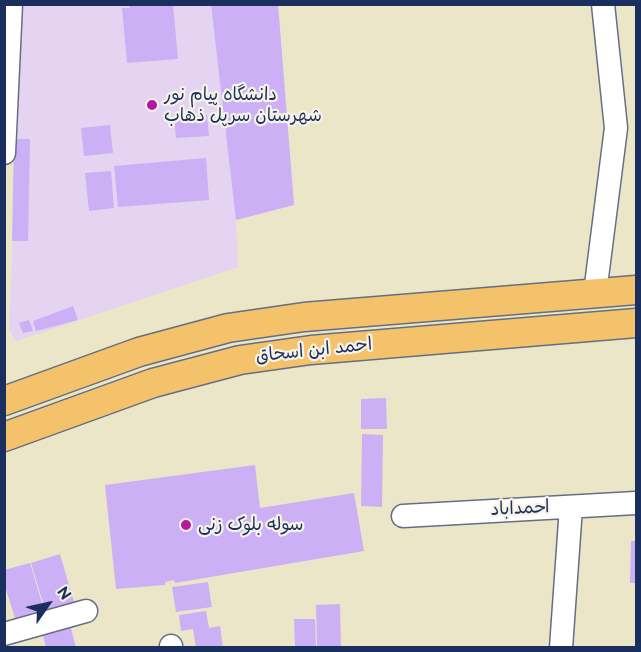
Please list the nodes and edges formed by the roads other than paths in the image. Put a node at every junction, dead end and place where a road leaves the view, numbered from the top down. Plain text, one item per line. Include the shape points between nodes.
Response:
1 (11, 4) edge
2 (603, 4) edge
3 (6, 56) edge
4 (626, 128) edge
5 (4, 153) edge
6 (595, 294) junction
7 (633, 307) edge
8 (4, 401) edge
9 (4, 437) edge
10 (636, 503) edge
11 (571, 507) junction
12 (403, 516) dead end
13 (86, 611) dead end
14 (4, 634) edge
15 (561, 648) edge

1 - 3 street
2 - 4 street
3 - 5 street
4 - 6 street
6 - 7 main road, احمد ابن اسحاق
6 - 8 main road, احمد ابن اسحاق via 315,316 228,328 139,352
7 - 9 main road, احمد ابن اسحاق via 240,360 153,383
10 - 11 street, احمداباد
11 - 12 street, احمداباد
11 - 15 street
13 - 14 street

